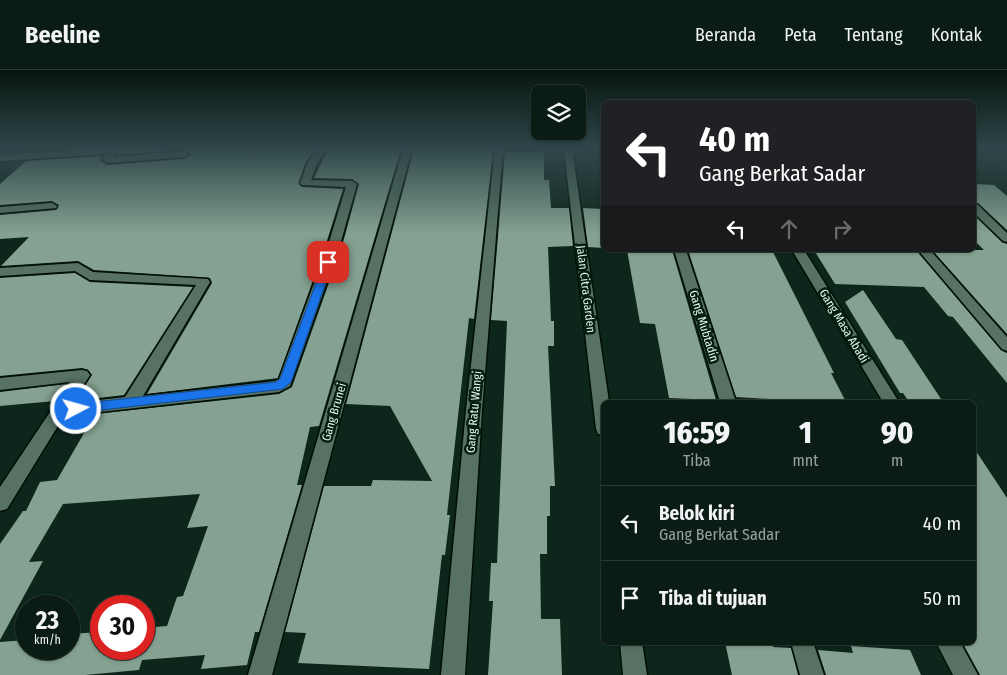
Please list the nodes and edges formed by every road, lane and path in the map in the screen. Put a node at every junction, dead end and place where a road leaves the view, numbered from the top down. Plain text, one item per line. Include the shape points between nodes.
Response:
1 (307, 177) edge
2 (400, 177) edge
3 (496, 177) edge
4 (572, 177) edge
5 (52, 206) dead end
6 (976, 209) edge
7 (0, 210) edge
8 (1007, 239) edge
9 (681, 252) edge
10 (799, 252) edge
11 (926, 252) edge
12 (0, 272) edge
13 (1007, 346) edge
14 (0, 384) edge
15 (727, 400) edge
16 (889, 400) edge
17 (130, 403) junction
18 (601, 406) edge
19 (58, 411) junction
20 (0, 503) edge
21 (631, 645) edge
22 (803, 645) edge
23 (949, 645) edge
24 (260, 675) edge
25 (453, 675) edge
26 (635, 675) edge
27 (812, 675) edge
28 (966, 675) edge

1 - 17 street via 305,183 352,184 285,382 279,386
2 - 24 street, Gang Brunei
3 - 25 street, Gang Ratu Wangi
4 - 18 street, Jalan Citra Garden
5 - 7 street
6 - 8 street
9 - 15 street, Gang Mubtadin
10 - 16 street, Gang Masa Abadi
11 - 13 street
12 - 17 street via 78,267 90,276 204,282
14 - 19 street via 82,374
17 - 19 street
19 - 20 street
21 - 26 street
22 - 27 street
23 - 28 street

